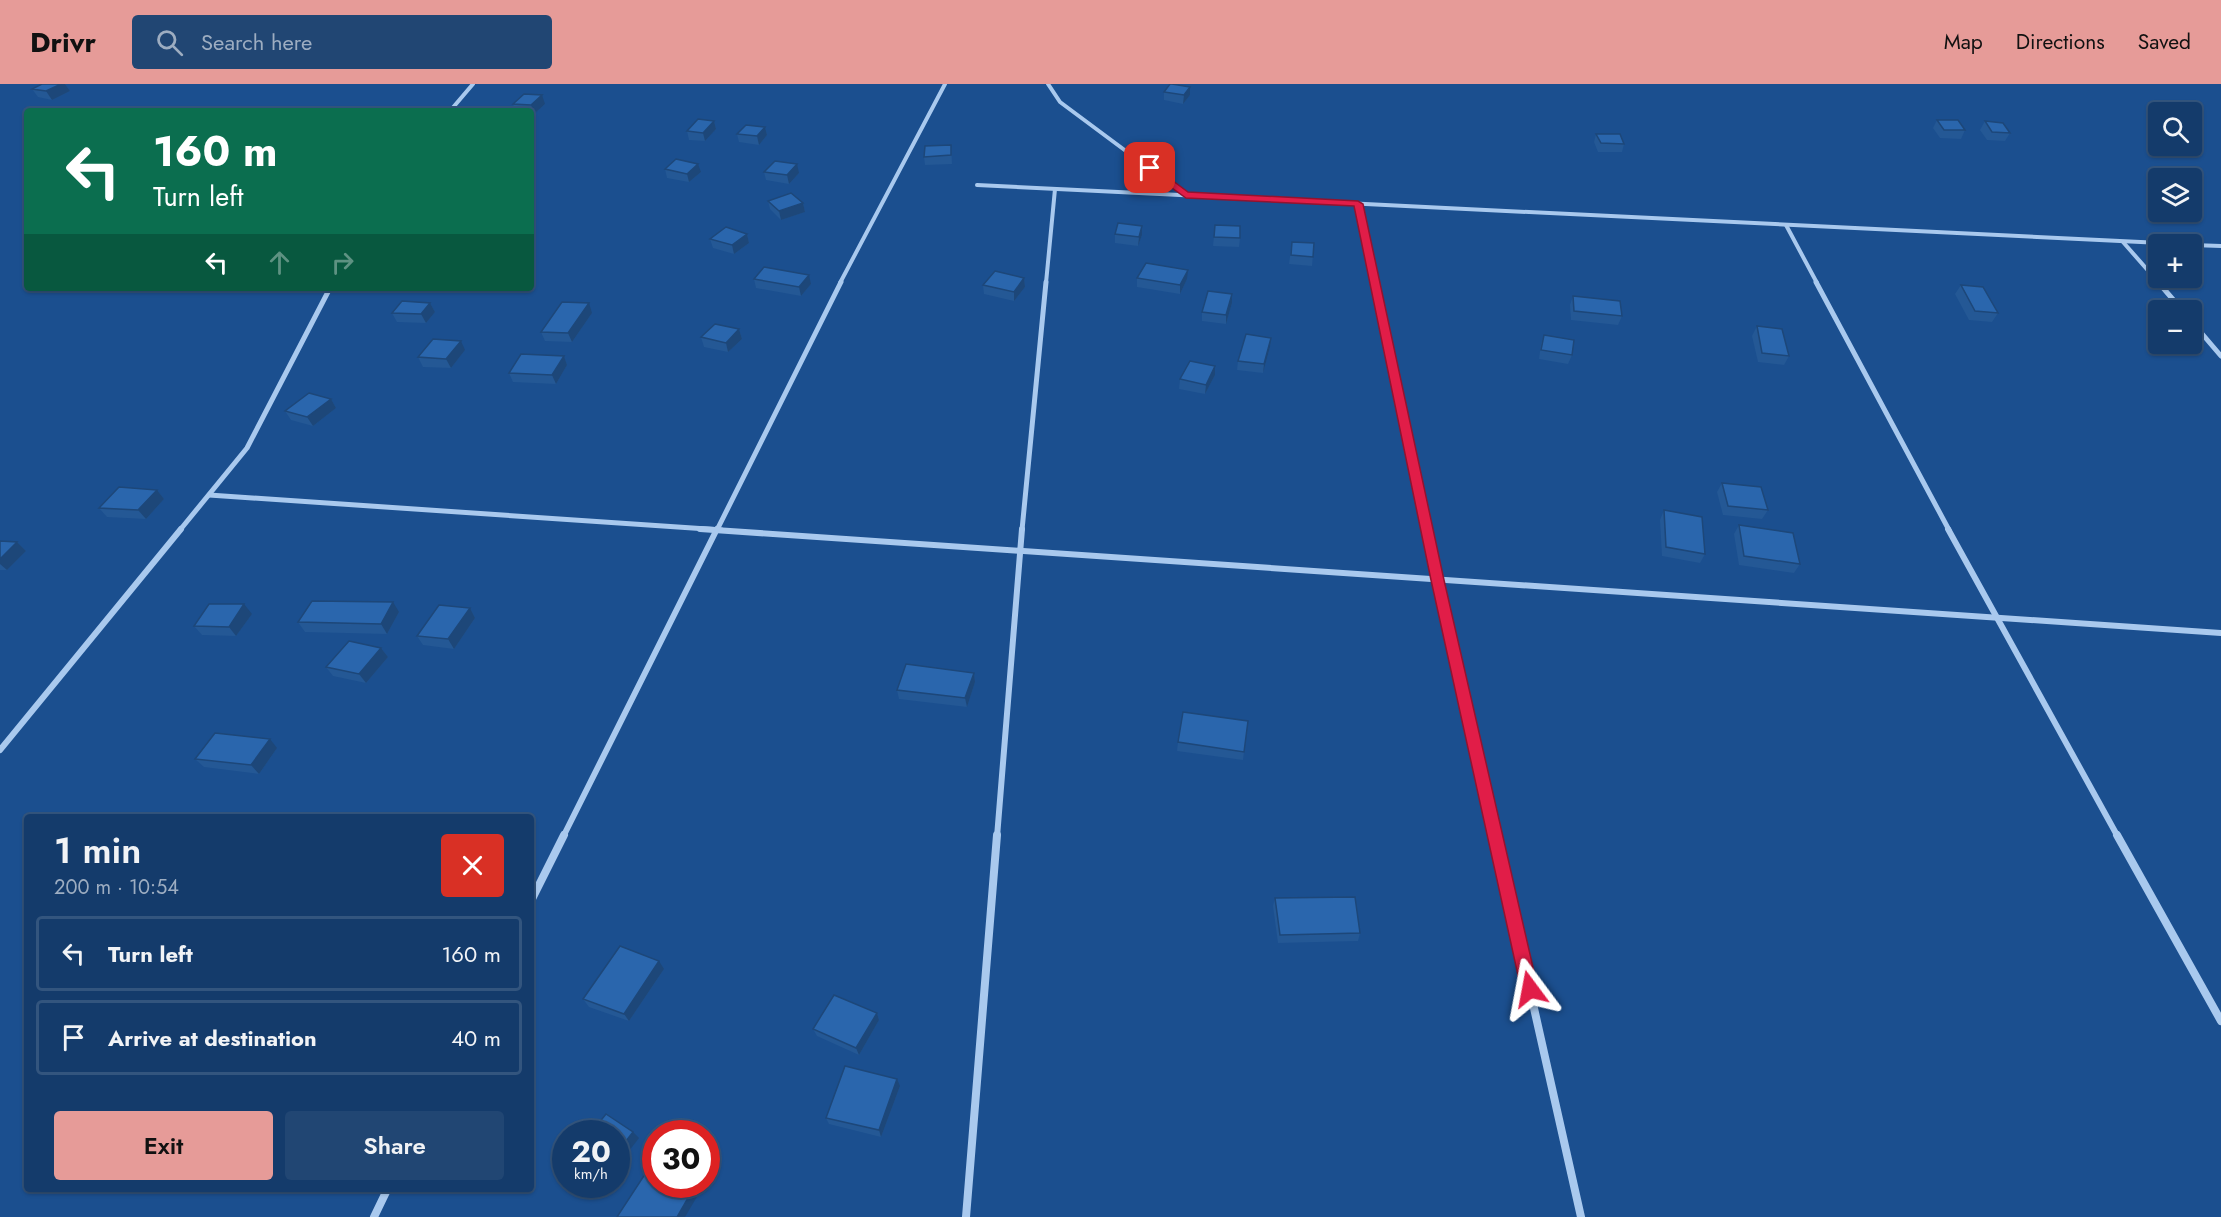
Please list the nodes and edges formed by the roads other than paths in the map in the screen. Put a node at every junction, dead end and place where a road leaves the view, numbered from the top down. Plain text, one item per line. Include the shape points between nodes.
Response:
1 (473, 84) edge
2 (945, 84) edge
3 (1048, 84) edge
4 (453, 108) edge
5 (977, 184) dead end
6 (1055, 189) junction
7 (1186, 195) junction
8 (1358, 204) junction
9 (1786, 225) junction
10 (2123, 242) junction
11 (2148, 243) edge
12 (2202, 245) edge
13 (2221, 246) edge
14 (328, 291) edge
15 (2173, 300) edge
16 (2202, 334) edge
17 (2221, 356) edge
18 (209, 495) junction
19 (716, 530) junction
20 (1020, 551) junction
21 (1438, 580) junction
22 (1996, 618) junction
23 (2221, 633) edge
24 (0, 750) edge
25 (534, 895) edge
26 (2221, 1021) edge
27 (386, 1192) edge
28 (374, 1217) edge
29 (966, 1217) edge
30 (1581, 1217) edge

1 - 4 street
2 - 19 street
3 - 7 street via 1060,102
5 - 6 street
6 - 7 street
6 - 20 street
7 - 8 street
8 - 9 street
8 - 21 street
9 - 10 street
9 - 22 street
10 - 11 street
10 - 15 street
12 - 13 street
14 - 18 street via 247,448
16 - 17 street
18 - 19 street
18 - 24 street
19 - 20 street
19 - 25 street
20 - 21 street
20 - 29 street
21 - 22 street
21 - 30 street
22 - 23 street
22 - 26 street
27 - 28 street

